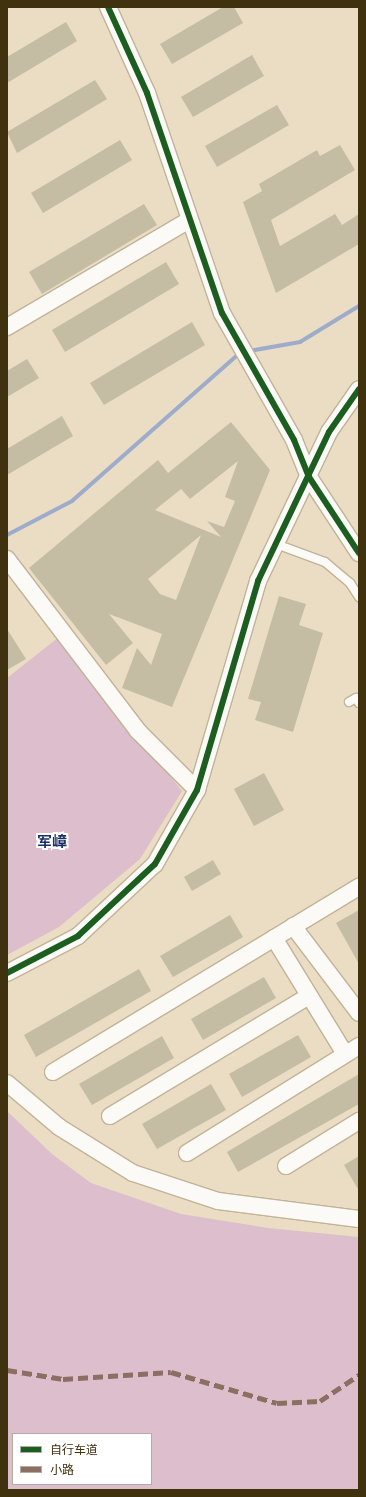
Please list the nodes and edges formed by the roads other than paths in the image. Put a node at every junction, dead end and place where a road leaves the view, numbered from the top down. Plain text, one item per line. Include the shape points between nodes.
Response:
1 (108, 7) edge
2 (188, 221) junction
3 (7, 327) edge
4 (359, 389) edge
5 (309, 477) junction
6 (276, 544) junction
7 (359, 552) edge
8 (7, 559) edge
9 (359, 597) edge
10 (349, 702) dead end
11 (359, 703) edge
12 (196, 790) junction
13 (359, 887) edge
14 (293, 926) junction
15 (274, 938) junction
16 (7, 973) edge
17 (309, 996) junction
18 (359, 1013) edge
19 (359, 1046) edge
20 (345, 1054) junction
21 (53, 1072) dead end
22 (7, 1083) edge
23 (110, 1116) dead end
24 (359, 1121) edge
25 (187, 1153) dead end
26 (286, 1166) dead end
27 (359, 1219) edge

1 - 2 street via 147,93
2 - 3 street
2 - 5 street via 222,313 294,440
4 - 5 street via 329,432
5 - 6 street
5 - 7 street
6 - 9 lane via 325,562 350,583
6 - 12 street via 258,582
8 - 12 street via 138,731
10 - 11 lane via 356,698
12 - 16 street via 154,864 78,936
13 - 14 street
14 - 15 street
14 - 18 street
15 - 17 street
15 - 21 street
17 - 20 street
17 - 23 street
19 - 20 street
20 - 25 street
22 - 27 street via 59,1127 133,1173 218,1201
24 - 26 street

